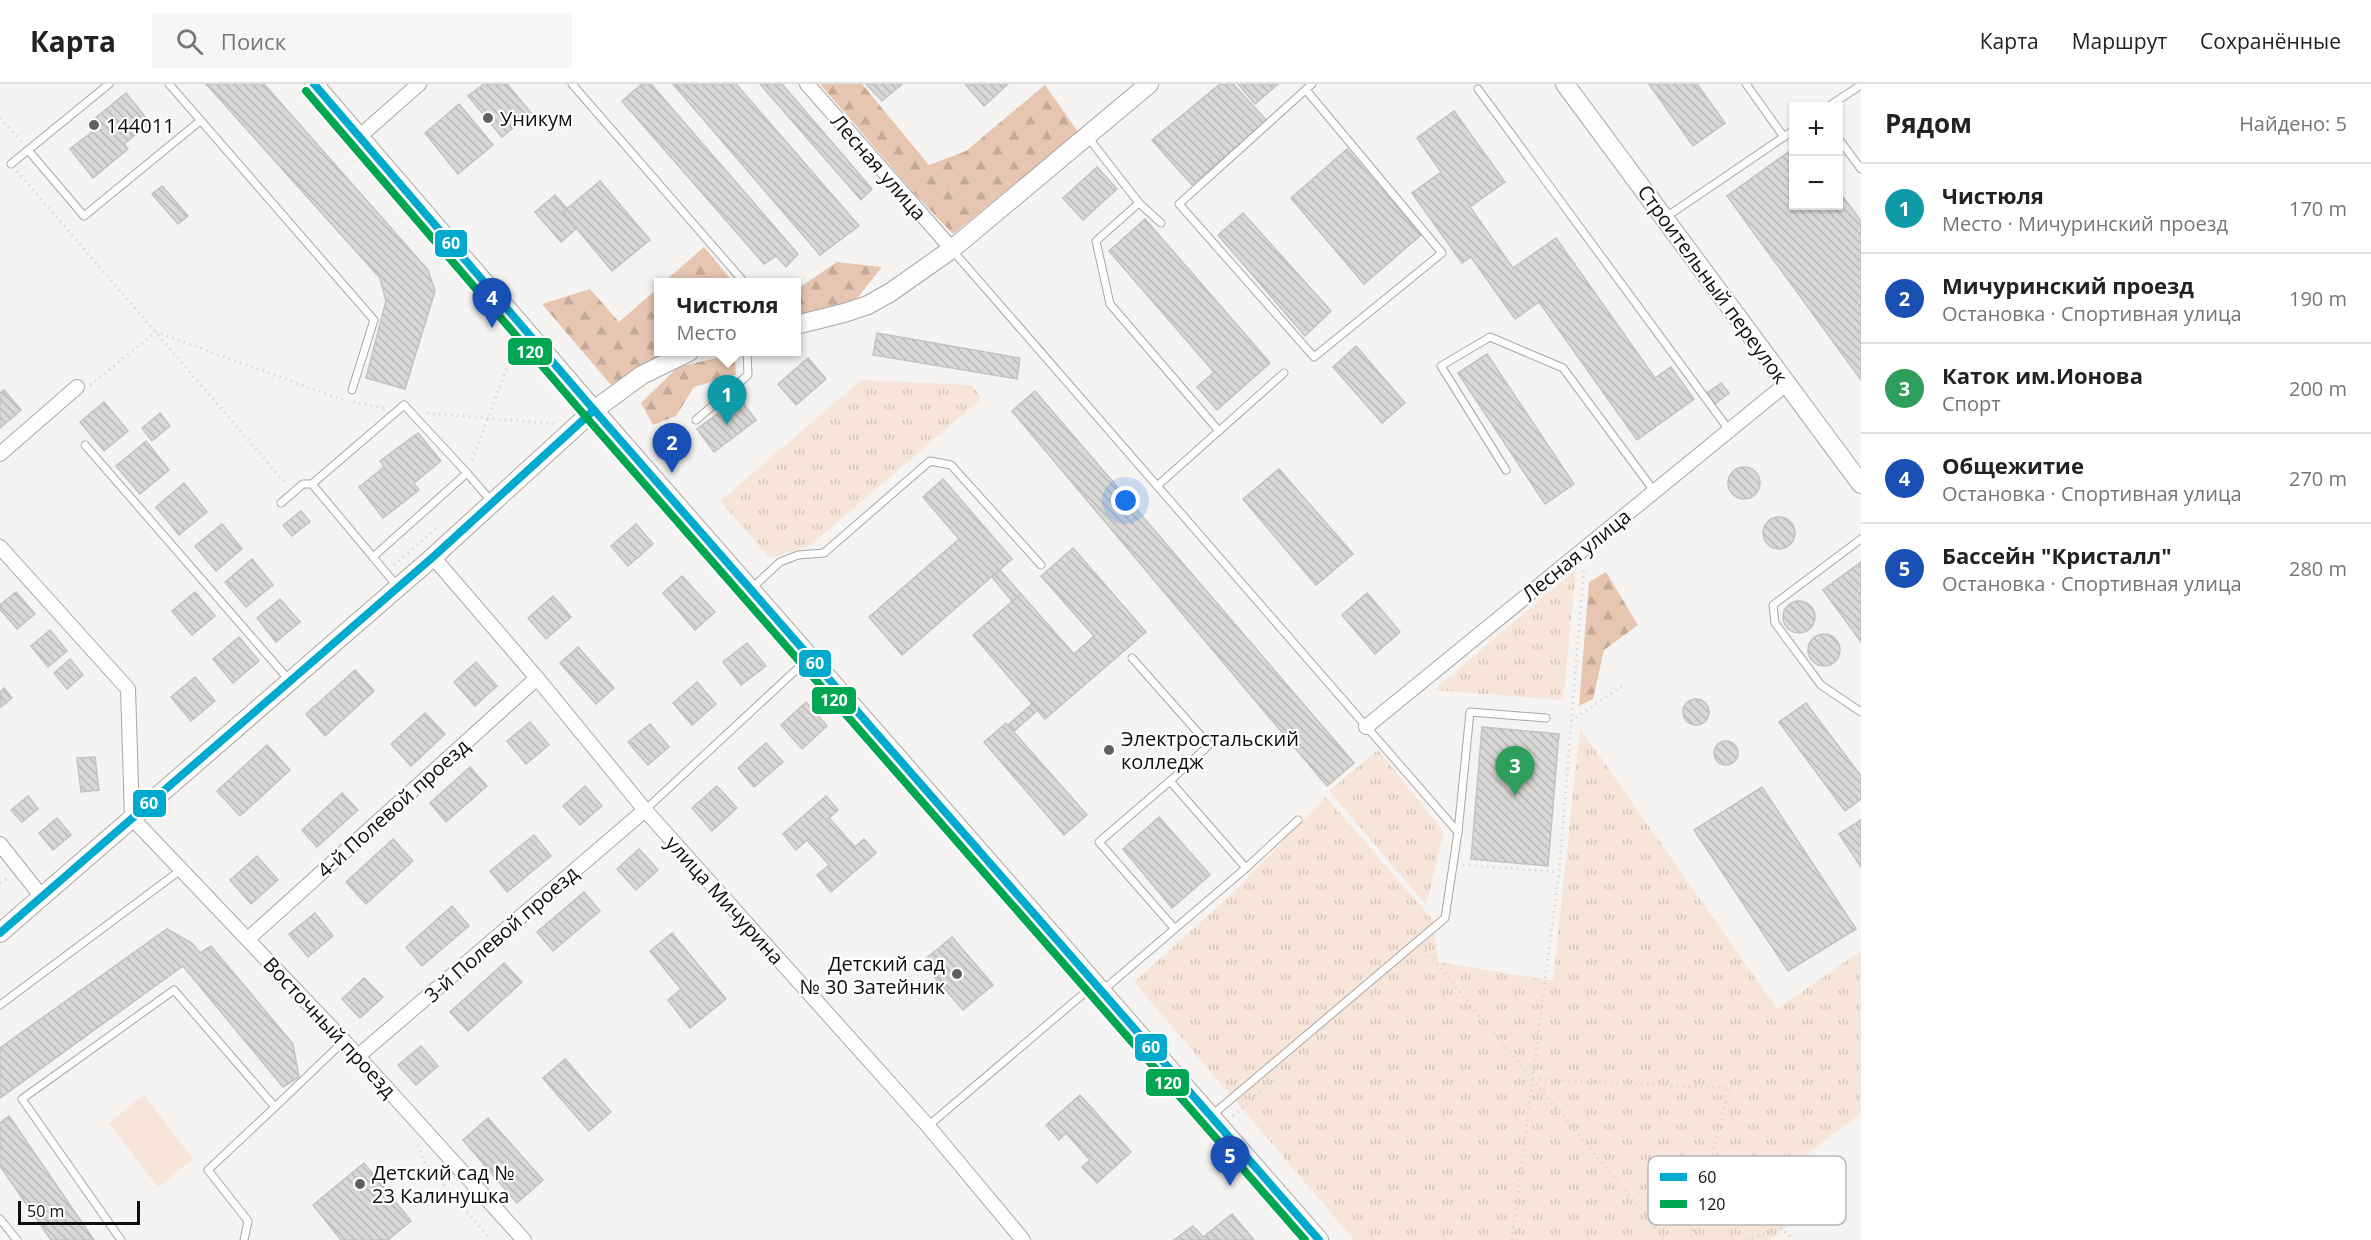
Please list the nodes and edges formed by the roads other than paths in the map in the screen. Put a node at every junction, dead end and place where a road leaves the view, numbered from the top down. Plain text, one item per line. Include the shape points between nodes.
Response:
1 (109, 84) edge
2 (169, 84) edge
3 (314, 84) edge
4 (419, 84) edge
5 (572, 84) edge
6 (807, 84) edge
7 (1149, 84) edge
8 (1312, 84) edge
9 (1565, 84) edge
10 (1746, 84) edge
11 (1861, 85) edge
12 (1478, 89) dead end
13 (1306, 90) junction
14 (1834, 102) edge
15 (200, 120) junction
16 (1789, 133) edge
17 (360, 136) junction
18 (1087, 136) junction
19 (1784, 136) junction
20 (1843, 144) edge
21 (28, 150) junction
22 (11, 164) road end
23 (1861, 169) edge
24 (1139, 203) junction
25 (1664, 219) junction
26 (1161, 223) dead end
27 (952, 249) junction
28 (741, 278) edge
29 (801, 324) edge
30 (679, 356) edge
31 (747, 356) edge
32 (1284, 373) dead end
33 (1786, 384) junction
34 (77, 387) road end
35 (352, 390) dead end
36 (594, 410) junction
37 (696, 420) dead end
38 (1729, 430) junction
39 (1219, 431) junction
40 (85, 445) dead end
41 (0, 454) edge
42 (1506, 470) dead end
43 (467, 473) junction
44 (312, 484) junction
45 (1861, 484) edge
46 (1157, 486) junction
47 (1654, 491) junction
48 (492, 502) junction
49 (281, 503) dead end
50 (1861, 539) edge
51 (0, 547) edge
52 (373, 557) junction
53 (433, 557) junction
54 (1041, 565) dead end
55 (398, 587) junction
56 (751, 589) junction
57 (810, 657) junction
58 (1132, 658) dead end
59 (537, 678) junction
60 (289, 680) junction
61 (1861, 712) edge
62 (1546, 718) dead end
63 (1366, 727) junction
64 (1170, 781) junction
65 (645, 810) junction
66 (132, 818) junction
67 (1298, 820) dead end
68 (1458, 832) junction
69 (0, 844) edge
70 (1246, 868) junction
71 (182, 869) junction
72 (42, 897) junction
73 (1174, 928) junction
74 (0, 933) edge
75 (248, 939) junction
76 (1099, 987) junction
77 (0, 1005) edge
78 (344, 1041) junction
79 (357, 1058) junction
80 (275, 1107) junction
81 (1211, 1116) junction
82 (928, 1126) junction
83 (0, 1219) edge
84 (17, 1240) edge
85 (121, 1240) edge
86 (244, 1240) edge
87 (524, 1240) edge
88 (1023, 1240) edge
89 (1319, 1240) edge

1 - 21 lane
2 - 15 lane
3 - 17 street
4 - 17 street
5 - 28 lane
6 - 27 street, Лесная улица
7 - 18 street
8 - 13 lane
9 - 25 street, Строительный переулок
10 - 19 lane
11 - 14 lane
12 - 38 lane
13 - 13 lane via 1179,204 1314,357 1442,253
15 - 21 lane via 84,216
15 - 35 lane via 374,320
16 - 19 lane
17 - 36 street
18 - 24 lane
18 - 27 street
19 - 25 lane
20 - 23 lane
21 - 22 lane
24 - 26 lane
24 - 39 lane via 1096,241 1110,304
25 - 33 street, Строительный переулок
27 - 29 street via 868,305
27 - 46 lane
30 - 36 street via 642,375
31 - 37 lane via 748,375
32 - 39 lane
33 - 38 street, Лесная улица
33 - 45 street, Строительный переулок
34 - 41 street
36 - 48 street
36 - 56 street
38 - 47 street, Лесная улица
39 - 46 lane
40 - 60 lane
42 - 47 lane via 1441,366 1490,337 1563,368
43 - 44 lane via 404,405
43 - 48 lane
43 - 52 lane
44 - 49 lane via 303,484
44 - 52 lane
46 - 63 lane
47 - 63 street, Лесная улица
48 - 53 street
50 - 61 lane via 1773,605 1775,623 1821,685
51 - 66 street via 128,689
52 - 55 lane
53 - 55 street
53 - 59 street, улица Мичурина
54 - 56 lane via 951,465 930,460 824,553 798,555 780,562
55 - 60 street
56 - 57 street
57 - 65 lane
57 - 76 street
58 - 64 lane via 1209,745
59 - 65 street, улица Мичурина
59 - 75 street, 4-й Полевой проезд
60 - 66 street
62 - 68 lane via 1470,712
63 - 68 lane
64 - 70 lane
64 - 73 lane via 1099,842
65 - 79 street, 3-й Полевой проезд
65 - 82 street, улица Мичурина
66 - 71 street, Восточный проезд
66 - 72 street
67 - 70 lane
68 - 81 lane via 1445,918
69 - 72 street
70 - 73 lane
71 - 75 street, Восточный проезд
71 - 77 lane
72 - 74 street
73 - 76 lane
75 - 78 street, Восточный проезд
76 - 81 street
76 - 82 lane
78 - 79 street, Восточный проезд
78 - 80 lane
79 - 87 street, Восточный проезд
80 - 85 lane via 174,990 22,1099
80 - 86 lane via 208,1170 248,1221
81 - 89 street
82 - 88 street, улица Мичурина
83 - 84 lane

